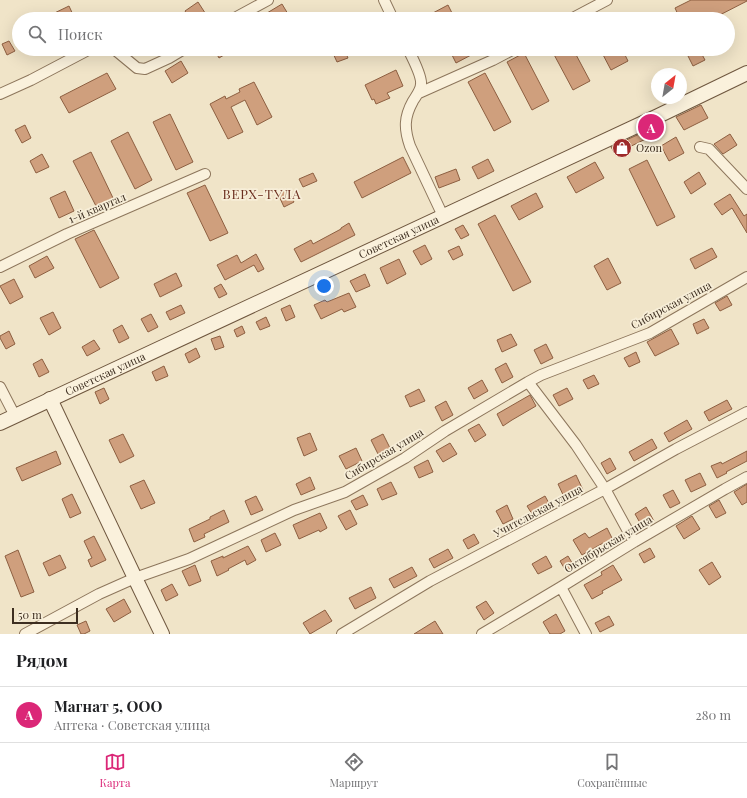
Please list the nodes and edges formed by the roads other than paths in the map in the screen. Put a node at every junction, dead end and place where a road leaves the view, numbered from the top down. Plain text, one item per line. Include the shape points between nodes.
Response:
1 (268, 0) edge
2 (384, 0) edge
3 (607, 0) edge
4 (246, 12) edge
5 (390, 12) edge
6 (584, 12) edge
7 (77, 56) edge
8 (122, 56) edge
9 (172, 56) edge
10 (412, 56) edge
11 (501, 56) edge
12 (747, 72) edge
13 (419, 93) junction
14 (0, 94) edge
15 (700, 147) dead end
16 (205, 174) dead end
17 (747, 189) edge
18 (443, 216) junction
19 (0, 267) edge
20 (747, 277) edge
21 (528, 382) junction
22 (0, 387) edge
23 (50, 399) junction
24 (747, 412) edge
25 (15, 416) junction
26 (0, 423) edge
27 (747, 477) edge
28 (604, 489) junction
29 (634, 542) junction
30 (135, 578) junction
31 (561, 587) junction
32 (25, 634) edge
33 (162, 634) edge
34 (342, 634) edge
35 (482, 634) edge
36 (586, 634) edge

1 - 4 street
2 - 5 street
3 - 6 street
7 - 14 street
8 - 9 street via 137,68 145,69
10 - 13 street via 422,83
11 - 13 street
12 - 18 main road, Советская улица
13 - 18 street via 410,107 406,135
15 - 17 street via 709,149
16 - 19 street, 1-й квартал via 67,234
18 - 23 main road, Советская улица
20 - 21 street, Сибирская улица via 650,333
21 - 28 street via 576,445
21 - 30 street, Сибирская улица via 345,492 294,510 189,559
22 - 25 street
23 - 25 main road, Советская улица
23 - 30 main road
24 - 28 street, Учительская улица
25 - 26 main road, Советская улица
27 - 29 street, Октябрьская улица
28 - 29 street
28 - 34 street, Учительская улица via 430,581
29 - 31 street, Октябрьская улица
30 - 32 street, Сибирская улица via 98,594
30 - 33 main road
31 - 35 street, Октябрьская улица
31 - 36 street

